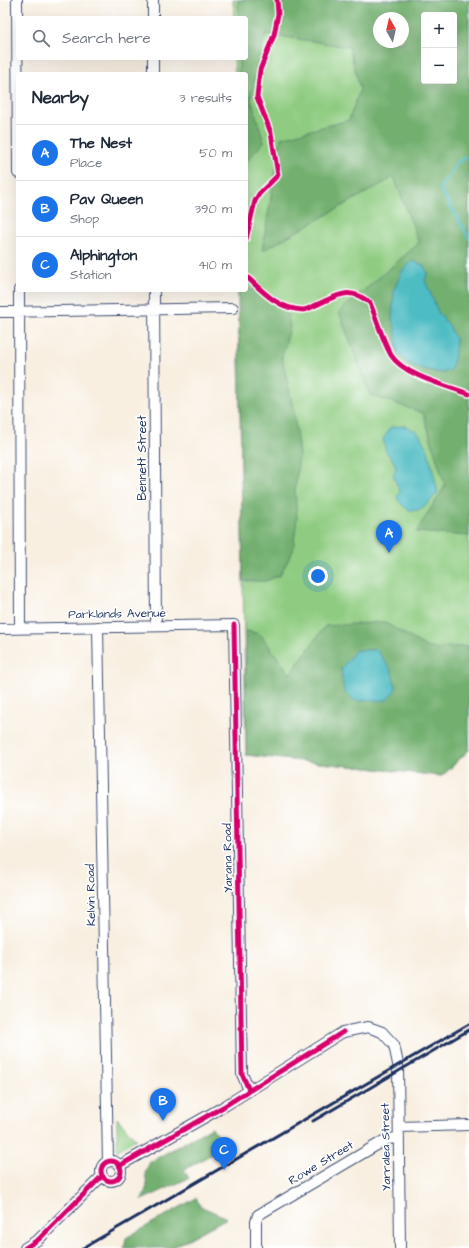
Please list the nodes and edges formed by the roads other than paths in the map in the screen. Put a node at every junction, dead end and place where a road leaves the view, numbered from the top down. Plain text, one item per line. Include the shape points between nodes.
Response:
1 (17, 0) edge
2 (153, 0) edge
3 (17, 16) edge
4 (153, 16) edge
5 (17, 60) edge
6 (153, 60) edge
7 (17, 72) edge
8 (153, 72) edge
9 (19, 292) edge
10 (154, 292) edge
11 (233, 308) dead end
12 (154, 310) junction
13 (0, 312) edge
14 (19, 312) junction
15 (234, 624) joint
16 (156, 626) junction
17 (98, 627) junction
18 (20, 628) junction
19 (0, 629) edge
20 (249, 1090) junction
21 (469, 1125) edge
22 (399, 1127) junction
23 (399, 1138) junction
24 (108, 1162) junction
25 (119, 1166) junction
26 (102, 1176) junction
27 (24, 1248) edge
28 (256, 1248) edge
29 (400, 1248) edge

1 - 3 street
2 - 4 street
5 - 7 street
6 - 8 street
9 - 14 street
10 - 12 street, Bennett Street
11 - 12 street
12 - 14 street
12 - 16 street, Bennett Street
13 - 14 street
14 - 18 street
15 - 16 street, Parklands Avenue
15 - 20 street, Yarana Road via 242,1074
16 - 17 street, Parklands Avenue
17 - 18 street, Parklands Avenue
17 - 24 street, Kelvin Road
18 - 19 street, Parklands Avenue
20 - 22 street, Yarralea Street via 343,1032 373,1028 382,1032 394,1045 398,1064
20 - 25 street
21 - 22 street
22 - 23 street, Yarralea Street
23 - 28 street, Rowe Street via 387,1139 258,1214
23 - 29 street, Yarralea Street
24 - 25 street via 114,1162
24 - 26 street via 102,1167
25 - 26 street via 120,1172 116,1180 106,1180
26 - 27 street via 40,1239

